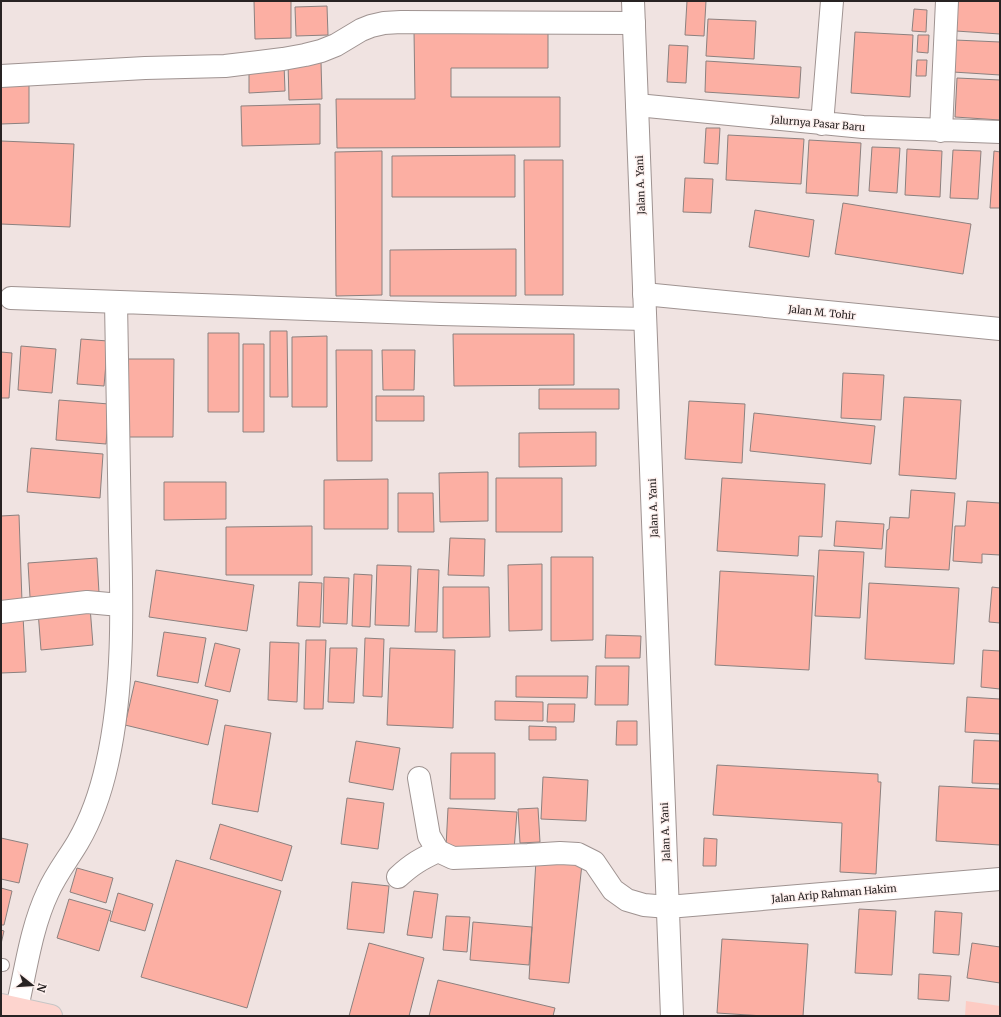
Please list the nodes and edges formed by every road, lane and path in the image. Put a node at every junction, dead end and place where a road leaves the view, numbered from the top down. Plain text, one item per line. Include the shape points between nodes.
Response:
1 (633, 1) edge
2 (832, 1) edge
3 (947, 1) edge
4 (634, 23) junction
5 (1, 76) edge
6 (637, 105) junction
7 (822, 124) junction
8 (941, 131) junction
9 (1000, 132) edge
10 (644, 294) junction
11 (11, 298) dead end
12 (116, 302) junction
13 (645, 319) junction
14 (1000, 329) edge
15 (120, 605) junction
16 (1, 612) edge
17 (419, 778) dead end
18 (438, 851) junction
19 (398, 877) dead end
20 (1000, 879) edge
21 (668, 907) junction
22 (9, 1006) edge
23 (51, 1016) edge
24 (672, 1016) edge

1 - 4 street, Jalan A. Yani
2 - 7 street
3 - 8 street
4 - 5 street via 384,23 361,30 321,51 283,59 225,66
4 - 6 street, Jalan A. Yani
6 - 7 street, Jalurnya Pasar Baru
6 - 10 street, Jalan A. Yani
7 - 8 street, Jalurnya Pasar Baru
8 - 9 street, Jalurnya Pasar Baru
10 - 13 street, Jalan A. Yani
10 - 14 street, Jalan M. Tohir
11 - 12 street
12 - 13 street
12 - 15 street
13 - 21 street, Jalan A. Yani
15 - 16 street via 88,602
15 - 22 street via 120,657 108,764 89,821 48,890
17 - 18 street via 429,836
18 - 19 street via 418,860
18 - 21 street, Jalan Arip Rahman Hakim via 453,858 578,854 594,862 613,890 627,900 644,906
20 - 21 street, Jalan Arip Rahman Hakim
21 - 24 street, Jalan A. Yani
22 - 23 main road

